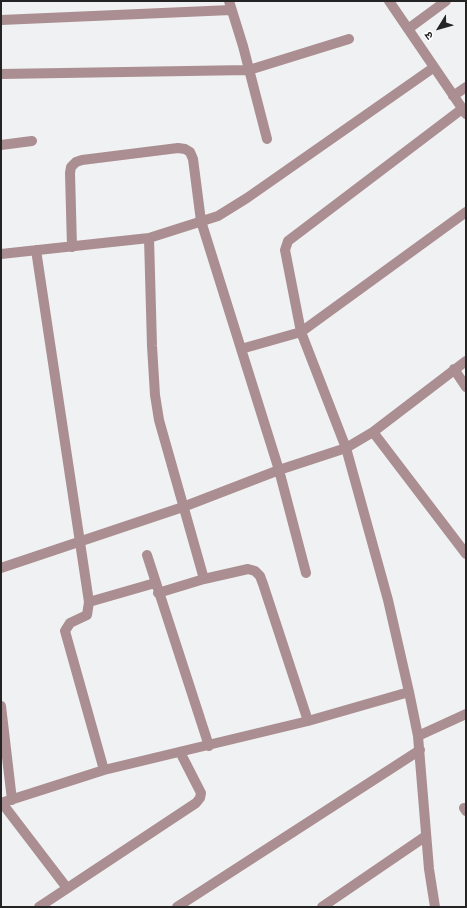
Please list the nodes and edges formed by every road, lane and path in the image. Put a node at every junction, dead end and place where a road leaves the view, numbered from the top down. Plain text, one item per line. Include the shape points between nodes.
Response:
1 (389, 1) edge
2 (446, 1) edge
3 (230, 6) edge
4 (1, 20) edge
5 (408, 29) junction
6 (349, 39) dead end
7 (433, 68) junction
8 (249, 70) junction
9 (1, 74) edge
10 (466, 87) edge
11 (453, 96) junction
12 (464, 112) edge
13 (267, 139) dead end
14 (32, 141) dead end
15 (1, 145) edge
16 (466, 212) edge
17 (201, 221) junction
18 (149, 238) junction
19 (72, 247) junction
20 (36, 250) junction
21 (1, 254) edge
22 (300, 332) junction
23 (241, 349) junction
24 (466, 361) edge
25 (454, 369) junction
26 (466, 387) edge
27 (373, 432) junction
28 (346, 448) junction
29 (279, 470) junction
30 (183, 507) junction
31 (79, 542) junction
32 (466, 554) edge
33 (147, 555) dead end
34 (1, 568) edge
35 (306, 574) dead end
36 (204, 579) junction
37 (155, 583) junction
38 (158, 593) junction
39 (89, 602) junction
40 (410, 692) junction
41 (1, 706) edge
42 (466, 714) edge
43 (308, 721) junction
44 (418, 736) junction
45 (209, 746) junction
46 (420, 750) junction
47 (180, 752) junction
48 (104, 770) junction
49 (12, 800) junction
50 (1, 803) edge
51 (426, 836) junction
52 (68, 888) junction
53 (39, 907) edge
54 (177, 907) edge
55 (322, 907) edge
56 (435, 907) edge

1 - 5 street
2 - 5 street
3 - 4 street
3 - 8 street
5 - 7 street
6 - 8 street
7 - 11 street
7 - 17 street via 234,207 218,216
8 - 9 street
8 - 13 street
10 - 11 street
11 - 12 street
12 - 22 street via 288,241 285,250 286,263
14 - 15 street
16 - 22 street
17 - 18 street
17 - 19 street via 193,159 185,149 82,160 71,167 70,173
17 - 23 street
18 - 19 street
18 - 30 street via 155,395
19 - 20 street
20 - 21 street
20 - 31 street
22 - 23 street
22 - 28 street
23 - 29 street
24 - 25 street
25 - 26 street
25 - 27 street
27 - 28 street
27 - 32 street
28 - 29 street
28 - 40 street via 388,600
29 - 30 street
29 - 35 street
30 - 31 street
30 - 36 street
31 - 34 street
31 - 39 street
33 - 37 street
36 - 38 street
36 - 43 street via 248,569 260,576
37 - 38 street
37 - 39 street
38 - 45 street
39 - 48 street via 87,615 70,623 65,632
40 - 43 street
40 - 44 street
41 - 49 street
42 - 44 street
43 - 45 street
44 - 46 street
45 - 47 street
46 - 51 street
46 - 54 street
47 - 48 street
47 - 52 street via 200,792 196,804
48 - 49 street
49 - 50 street
50 - 52 street
51 - 55 street
51 - 56 street
52 - 53 street

